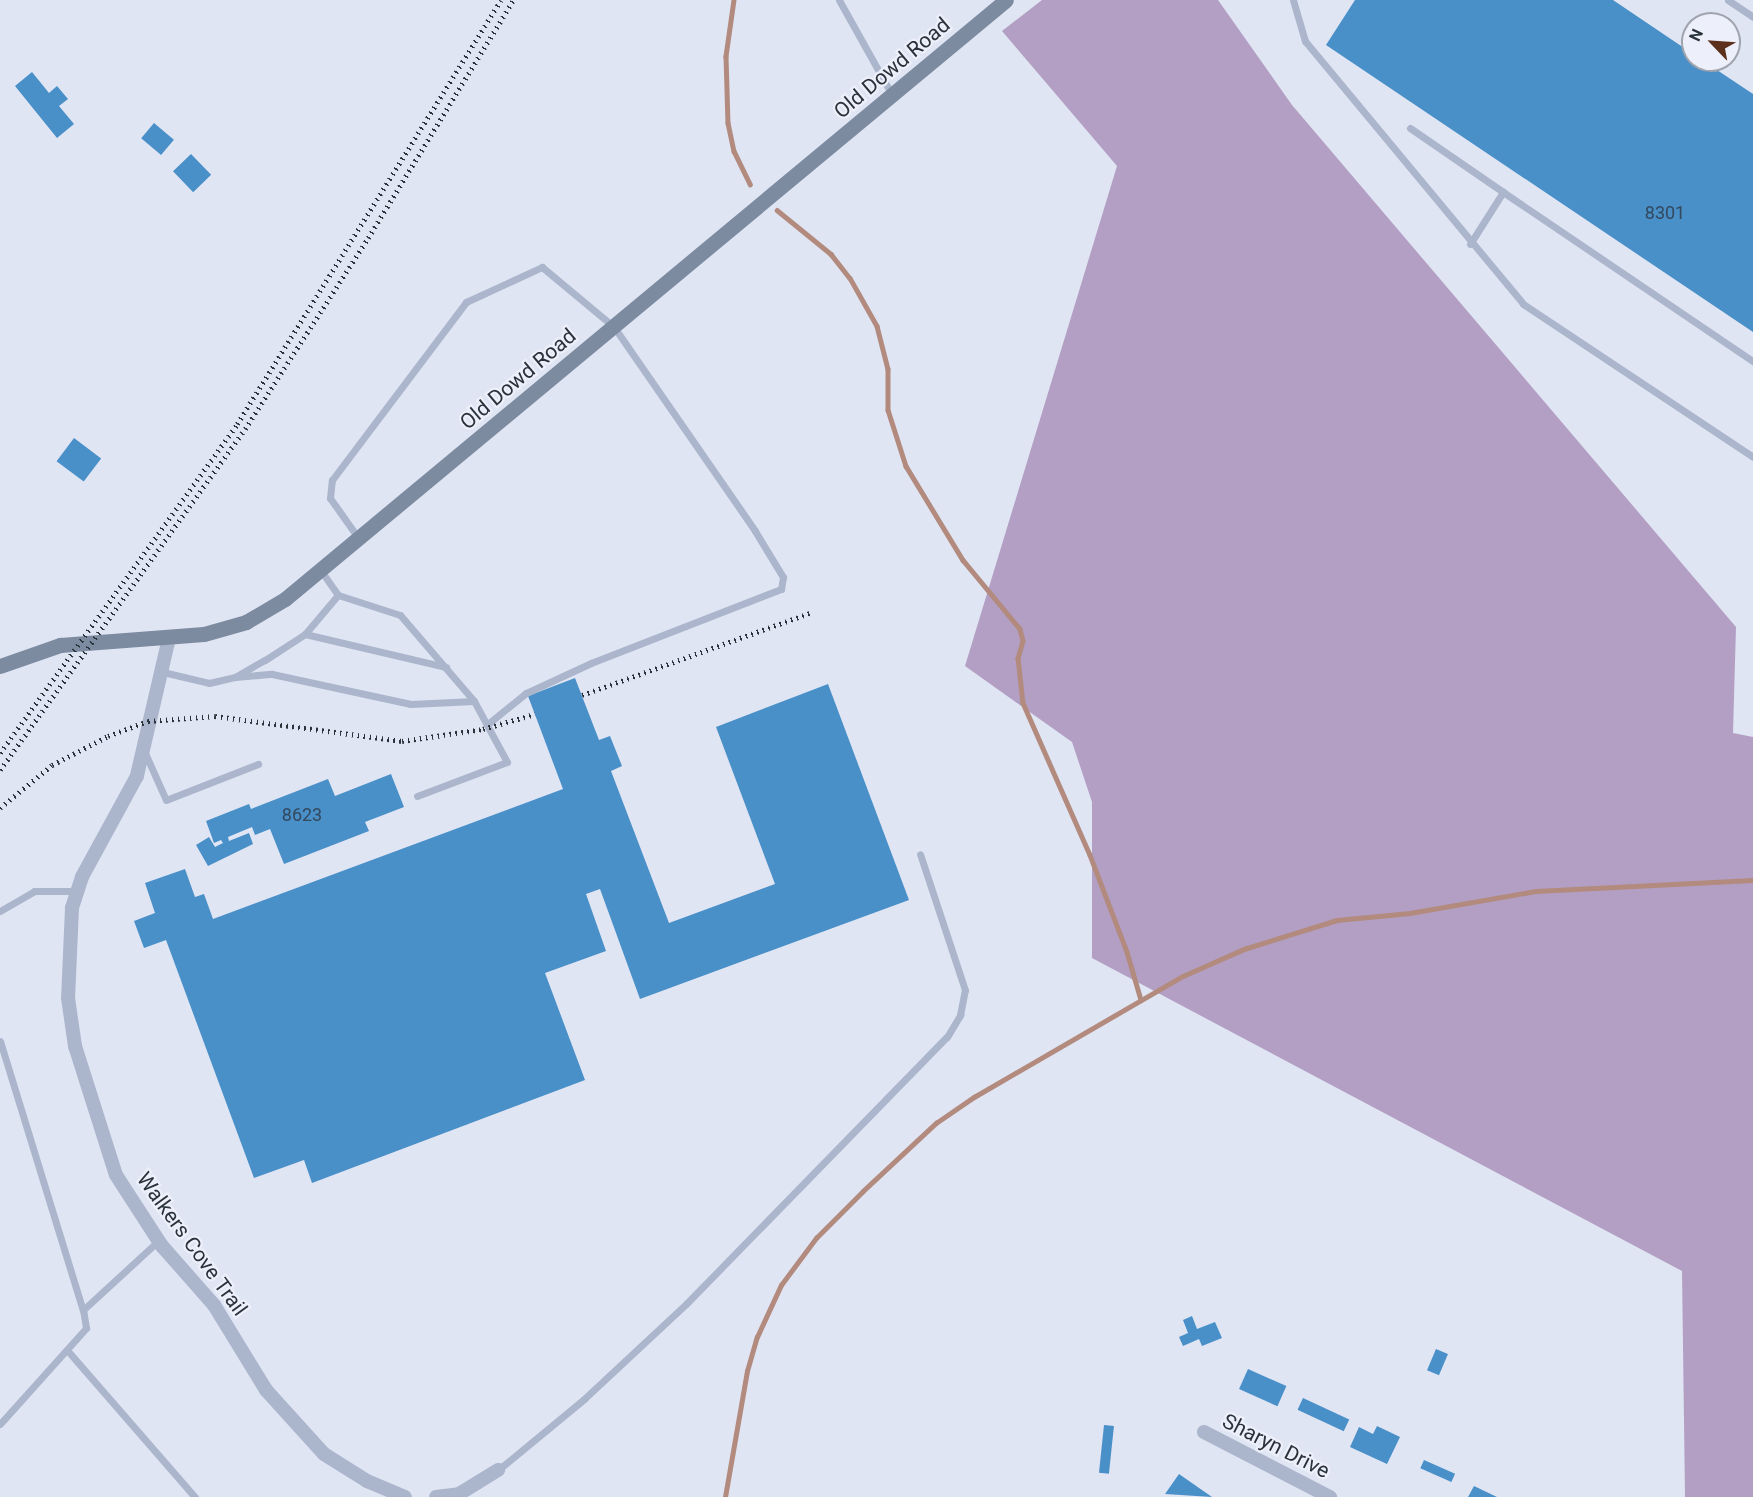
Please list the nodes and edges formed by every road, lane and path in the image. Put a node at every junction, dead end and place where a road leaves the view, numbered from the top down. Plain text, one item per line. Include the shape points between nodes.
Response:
1 (839, 0) edge
2 (1006, 0) edge
3 (1293, 0) edge
4 (1728, 0) edge
5 (1753, 17) edge
6 (892, 96) junction
7 (1410, 128) dead end
8 (1503, 192) junction
9 (1470, 244) junction
10 (614, 327) junction
11 (1753, 361) edge
12 (1753, 457) edge
13 (359, 539) junction
14 (321, 571) junction
15 (338, 595) junction
16 (305, 634) junction
17 (169, 638) junction
18 (0, 666) edge
19 (446, 667) junction
20 (163, 672) junction
21 (235, 677) junction
22 (474, 701) junction
23 (489, 723) junction
24 (145, 753) junction
25 (258, 764) dead end
26 (417, 796) dead end
27 (920, 854) dead end
28 (77, 891) junction
29 (0, 911) edge
30 (0, 1041) edge
31 (158, 1241) junction
32 (83, 1310) junction
33 (67, 1350) junction
34 (0, 1424) edge
35 (1204, 1432) dead end
36 (498, 1470) joint
37 (458, 1495) edge
38 (195, 1497) edge
39 (405, 1497) edge
40 (435, 1497) edge
41 (1330, 1497) edge

1 - 6 lane
2 - 6 street, Old Dowd Road
3 - 9 lane via 1305,41
4 - 5 lane
6 - 10 street, Old Dowd Road
7 - 8 lane
8 - 9 lane
8 - 11 lane
9 - 12 lane via 1523,304
10 - 13 street, Old Dowd Road
10 - 13 lane via 542,267 466,302 332,480 330,498
10 - 23 lane via 755,531 783,577 781,589 569,673 526,693
13 - 14 street, Old Dowd Road
14 - 15 lane
14 - 17 street, Old Dowd Road via 246,622
15 - 16 lane
15 - 19 lane via 400,615
16 - 19 lane
16 - 21 lane
17 - 18 street, Old Dowd Road via 60,645
17 - 20 street, Walkers Cove Trail
19 - 22 lane
20 - 21 lane via 209,683
20 - 24 street, Walkers Cove Trail via 148,721
21 - 22 lane via 272,674 411,704
22 - 23 lane
23 - 26 lane via 507,762
24 - 25 lane via 166,800
24 - 28 street, Walkers Cove Trail
27 - 36 lane via 965,990 960,1015 947,1037 686,1304 584,1399
28 - 29 lane via 34,891
28 - 31 street, Walkers Cove Trail via 68,955 68,998 75,1046 116,1175
30 - 32 lane
31 - 32 lane
31 - 39 street, Walkers Cove Trail via 214,1305 247,1362 303,1435 341,1466
32 - 33 lane via 86,1328
33 - 34 lane
33 - 38 lane
35 - 41 street, Sharyn Drive
36 - 37 street
37 - 40 street

